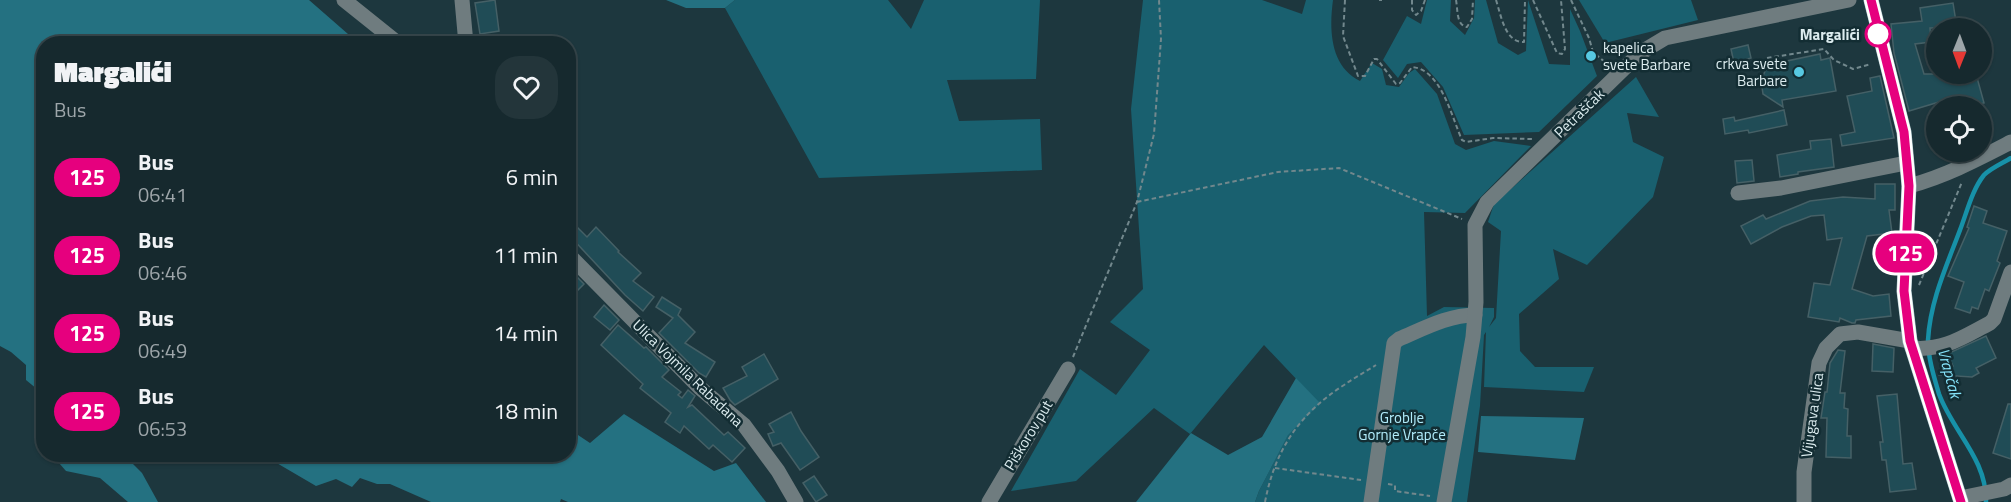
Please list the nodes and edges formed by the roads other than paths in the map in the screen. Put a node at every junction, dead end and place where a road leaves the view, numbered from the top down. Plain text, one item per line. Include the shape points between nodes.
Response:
1 (344, 0) edge
2 (462, 0) edge
3 (1849, 0) edge
4 (1871, 0) edge
5 (389, 36) edge
6 (465, 36) edge
7 (2011, 142) edge
8 (1906, 163) junction
9 (1909, 186) junction
10 (1738, 193) dead end
11 (576, 262) edge
12 (2011, 272) edge
13 (1476, 309) junction
14 (1922, 346) junction
15 (1068, 369) road end
16 (2011, 485) edge
17 (1960, 500) edge
18 (796, 502) edge
19 (988, 502) edge
20 (1371, 502) edge
21 (1444, 502) edge
22 (1804, 502) edge

1 - 5 street
2 - 6 street
3 - 13 street, Petraščak via 1665,38 1640,53 1487,202 1475,225
4 - 8 main road via 1904,132
7 - 9 street via 1932,180
8 - 9 main road
8 - 10 street
9 - 14 main road via 1905,304
11 - 18 street, Ulica Vojmila Rabadana via 700,388 744,425
12 - 14 street via 1994,319 1959,339
13 - 20 street via 1394,344
13 - 21 street
14 - 17 main road
14 - 22 street, Vijugava ulica via 1858,332 1840,334 1826,348 1819,363 1804,472
15 - 19 street, Piškorov put
16 - 17 street

